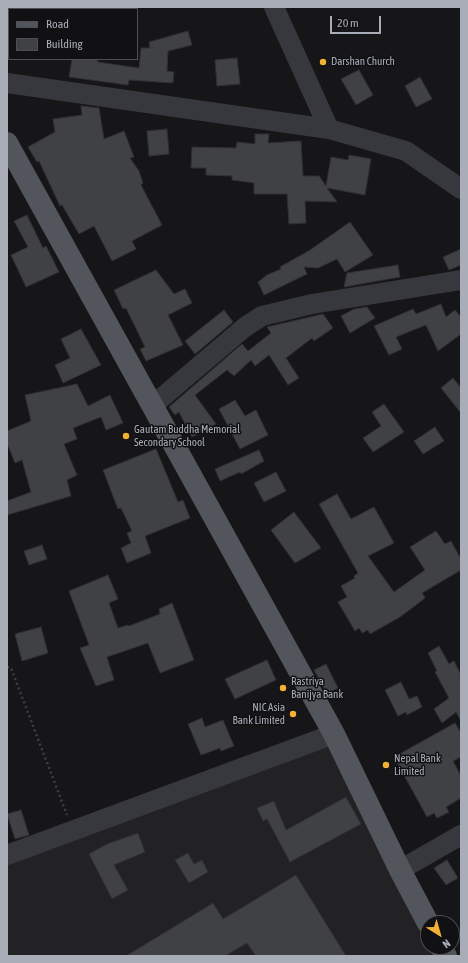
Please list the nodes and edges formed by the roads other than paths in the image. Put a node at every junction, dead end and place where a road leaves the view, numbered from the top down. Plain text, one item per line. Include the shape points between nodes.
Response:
1 (274, 7) edge
2 (7, 83) edge
3 (329, 129) junction
4 (7, 143) edge
5 (461, 189) edge
6 (461, 280) edge
7 (152, 406) junction
8 (334, 734) junction
9 (461, 835) edge
10 (7, 855) edge
11 (400, 870) junction
12 (424, 915) edge

1 - 3 street
2 - 3 street
3 - 5 street via 406,151
4 - 7 main road
6 - 7 street via 312,304 262,316 246,326
7 - 8 main road
8 - 10 street
8 - 11 main road
9 - 11 street
11 - 12 main road

